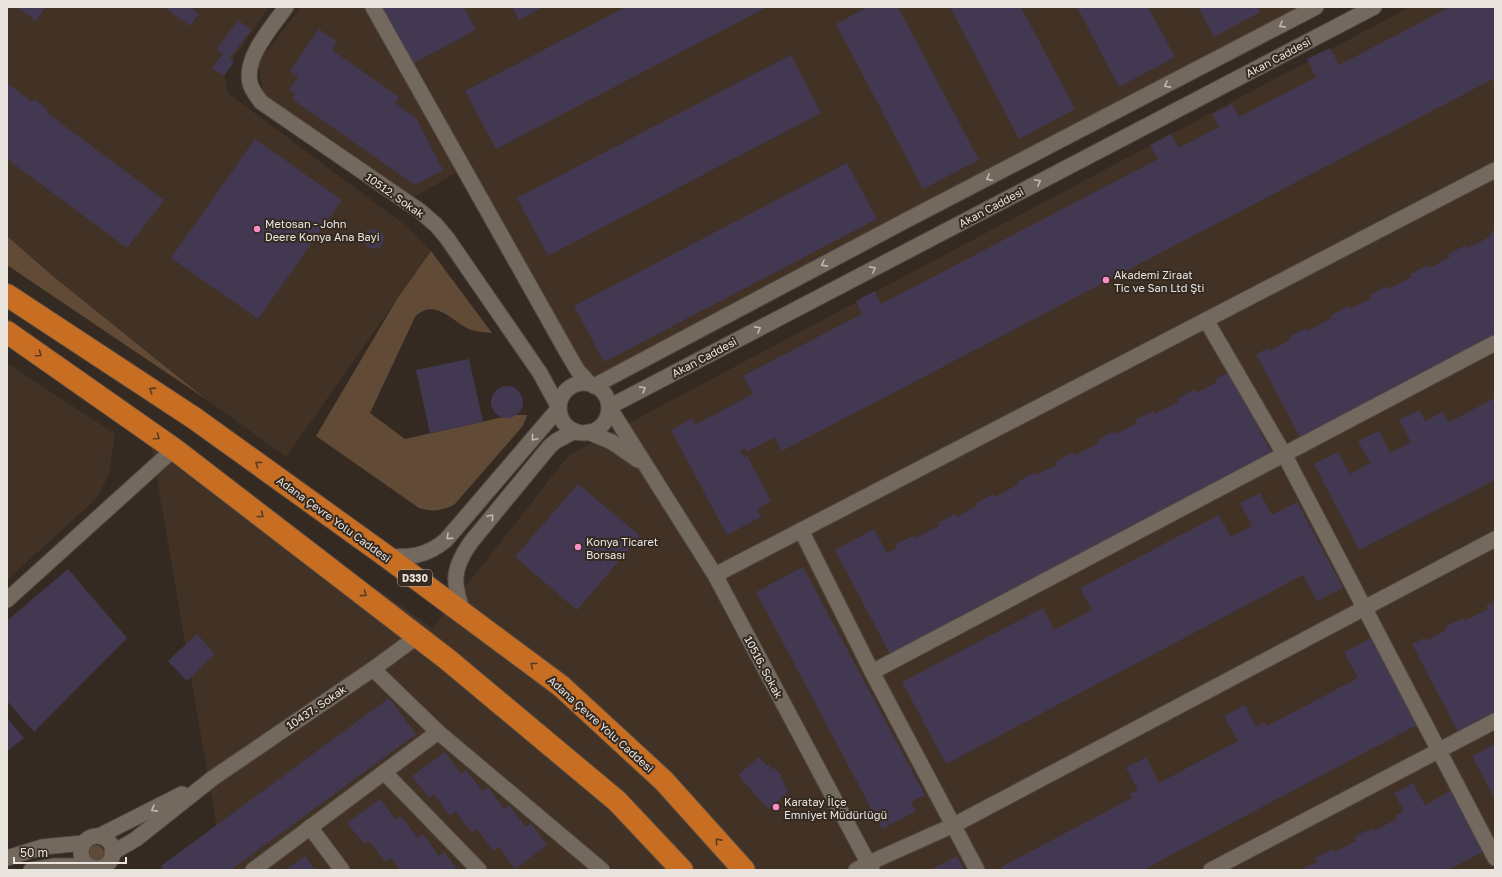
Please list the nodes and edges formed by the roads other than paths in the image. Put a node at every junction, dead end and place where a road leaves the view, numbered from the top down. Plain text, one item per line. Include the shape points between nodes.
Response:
1 (286, 7) edge
2 (373, 7) edge
3 (1316, 7) edge
4 (1374, 7) edge
5 (1495, 170) edge
6 (7, 286) edge
7 (7, 295) edge
8 (1206, 320) junction
9 (54, 325) junction
10 (7, 332) edge
11 (1495, 343) edge
12 (592, 385) junction
13 (608, 407) junction
14 (559, 408) junction
15 (581, 432) junction
16 (174, 449) junction
17 (1284, 454) junction
18 (649, 468) junction
19 (802, 530) junction
20 (1495, 539) edge
21 (386, 556) junction
22 (715, 575) junction
23 (7, 600) edge
24 (1364, 608) junction
25 (464, 614) junction
26 (418, 636) junction
27 (373, 669) junction
28 (872, 672) junction
29 (1495, 721) edge
30 (438, 732) junction
31 (1438, 751) junction
32 (384, 772) junction
33 (213, 778) junction
34 (954, 825) junction
35 (310, 827) junction
36 (99, 836) junction
37 (84, 842) junction
38 (7, 858) edge
39 (1495, 858) edge
40 (114, 860) edge
41 (94, 868) edge
42 (866, 868) edge
43 (31, 870) edge
44 (253, 870) edge
45 (342, 870) edge
46 (479, 870) edge
47 (602, 870) edge
48 (682, 870) edge
49 (744, 870) edge
50 (977, 870) edge
51 (1211, 870) edge

1 - 14 street, 10512. Sokak via 253,57 249,71 253,91 261,102 420,211 436,225 540,373
2 - 12 street via 570,358 578,371
3 -> 12 street
13 -> 4 street, Akan Caddesi
5 - 8 street
6 - 9 highway
7 - 9 highway, Adana Çevre Yolu Caddesi / D330
8 - 17 street
8 - 19 street
21 -> 9 highway, Adana Çevre Yolu Caddesi / D330 via 194,418
10 -> 16 highway
11 - 17 street
12 - 13 street via 605,396
12 - 14 street via 578,384 567,390 562,396
13 - 15 street via 608,415 602,425 596,430
13 - 18 street, 10516. Sokak
14 - 15 street via 562,421 568,427
14 -> 21 street via 446,540 435,549 424,553
15 - 18 street via 612,442
25 -> 15 street via 456,583 457,567 462,554 550,446 556,441
16 - 23 street
16 -> 26 highway
17 - 24 street
17 - 28 street
18 - 22 street, 10516. Sokak
19 - 22 street
19 - 28 street
20 - 24 street
21 - 25 highway, Adana Çevre Yolu Caddesi / D330
22 - 42 street, 10516. Sokak
24 - 31 street
24 - 34 street
49 -> 25 highway, Adana Çevre Yolu Caddesi / D330 via 664,781 566,691
26 - 27 street, 10437. Sokak
26 - 48 highway via 617,801
27 - 30 street
27 - 33 street, 10437. Sokak
28 - 34 street
29 - 31 street
30 - 32 street
30 - 47 street
31 - 39 street
31 - 51 street
32 - 35 street
32 - 46 street
33 -> 36 street, 10437. Sokak
33 - 40 street, 10437. Sokak via 136,839
34 - 42 street
34 - 50 street
35 - 44 street
35 - 45 street
36 - 37 street
36 - 40 street via 110,844
37 - 38 street via 42,847
37 - 41 street via 81,847 82,858
40 - 41 street via 105,866
41 - 43 street via 55,866

